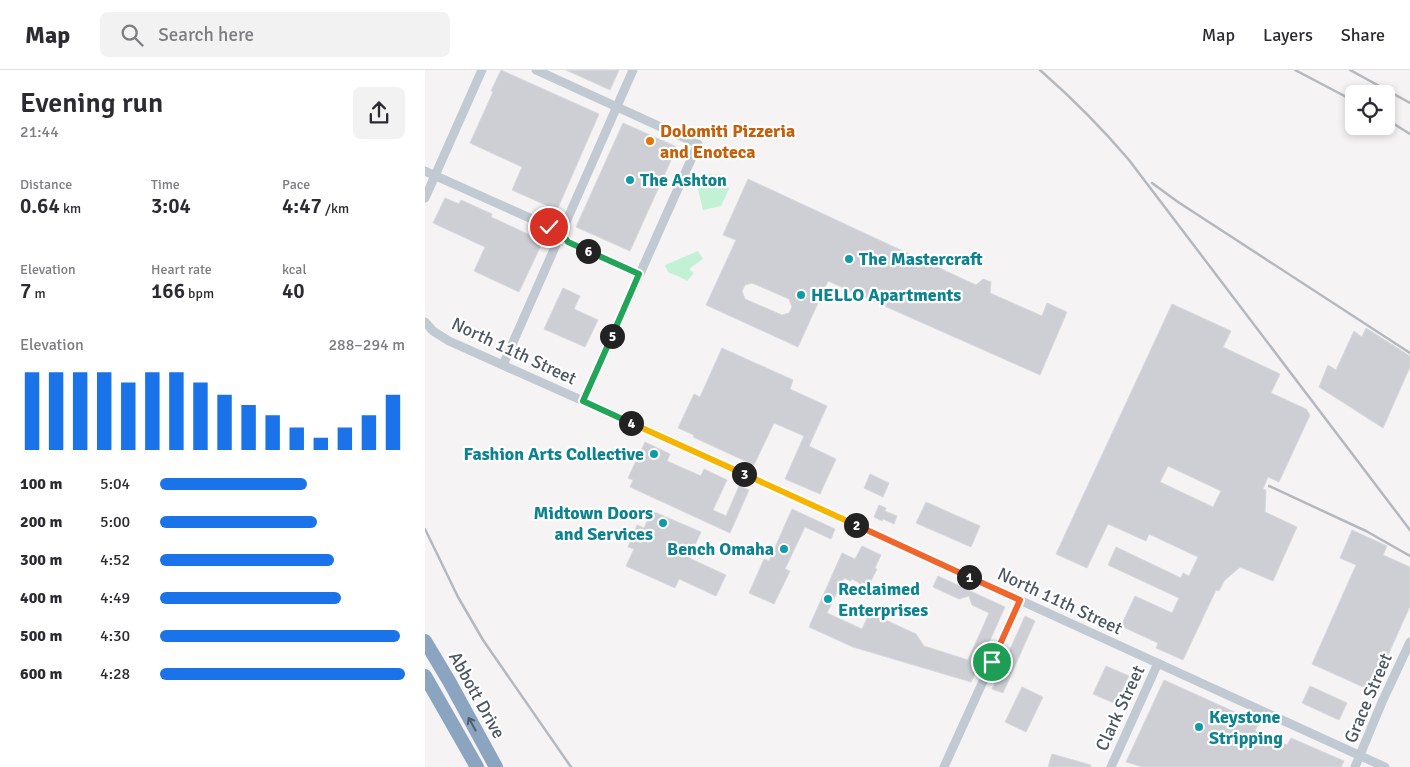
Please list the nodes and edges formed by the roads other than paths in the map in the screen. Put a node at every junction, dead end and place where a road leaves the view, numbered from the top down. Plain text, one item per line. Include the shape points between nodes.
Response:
1 (482, 70) edge
2 (536, 70) edge
3 (633, 70) edge
4 (617, 107) junction
5 (425, 171) edge
6 (434, 176) junction
7 (425, 198) edge
8 (561, 232) junction
9 (639, 274) junction
10 (425, 322) edge
11 (503, 365) junction
12 (583, 401) junction
13 (1020, 600) junction
14 (425, 641) edge
15 (1410, 642) edge
16 (1158, 663) junction
17 (425, 676) edge
18 (1360, 756) junction
19 (477, 767) edge
20 (496, 767) edge
21 (944, 767) edge
22 (1111, 767) edge
23 (1355, 767) edge
24 (1385, 767) edge

1 - 6 street
2 - 4 street
3 - 4 street
4 - 8 street
4 - 9 street via 698,144
5 - 6 street
6 - 7 street
6 - 8 street
8 - 9 street via 568,242
8 - 11 street
9 - 12 street
10 - 11 street, North 11th Street via 441,337
11 - 12 street, North 11th Street
12 - 13 street, North 11th Street
13 - 16 street, North 11th Street
13 - 21 street
20 -> 14 highway, Abbott Drive
15 - 18 street, Grace Street
16 - 18 street, North 11th Street
16 - 22 street, Clark Street
17 - 19 highway, Abbott Drive
18 - 23 street, Grace Street
18 - 24 street, North 11th Street

